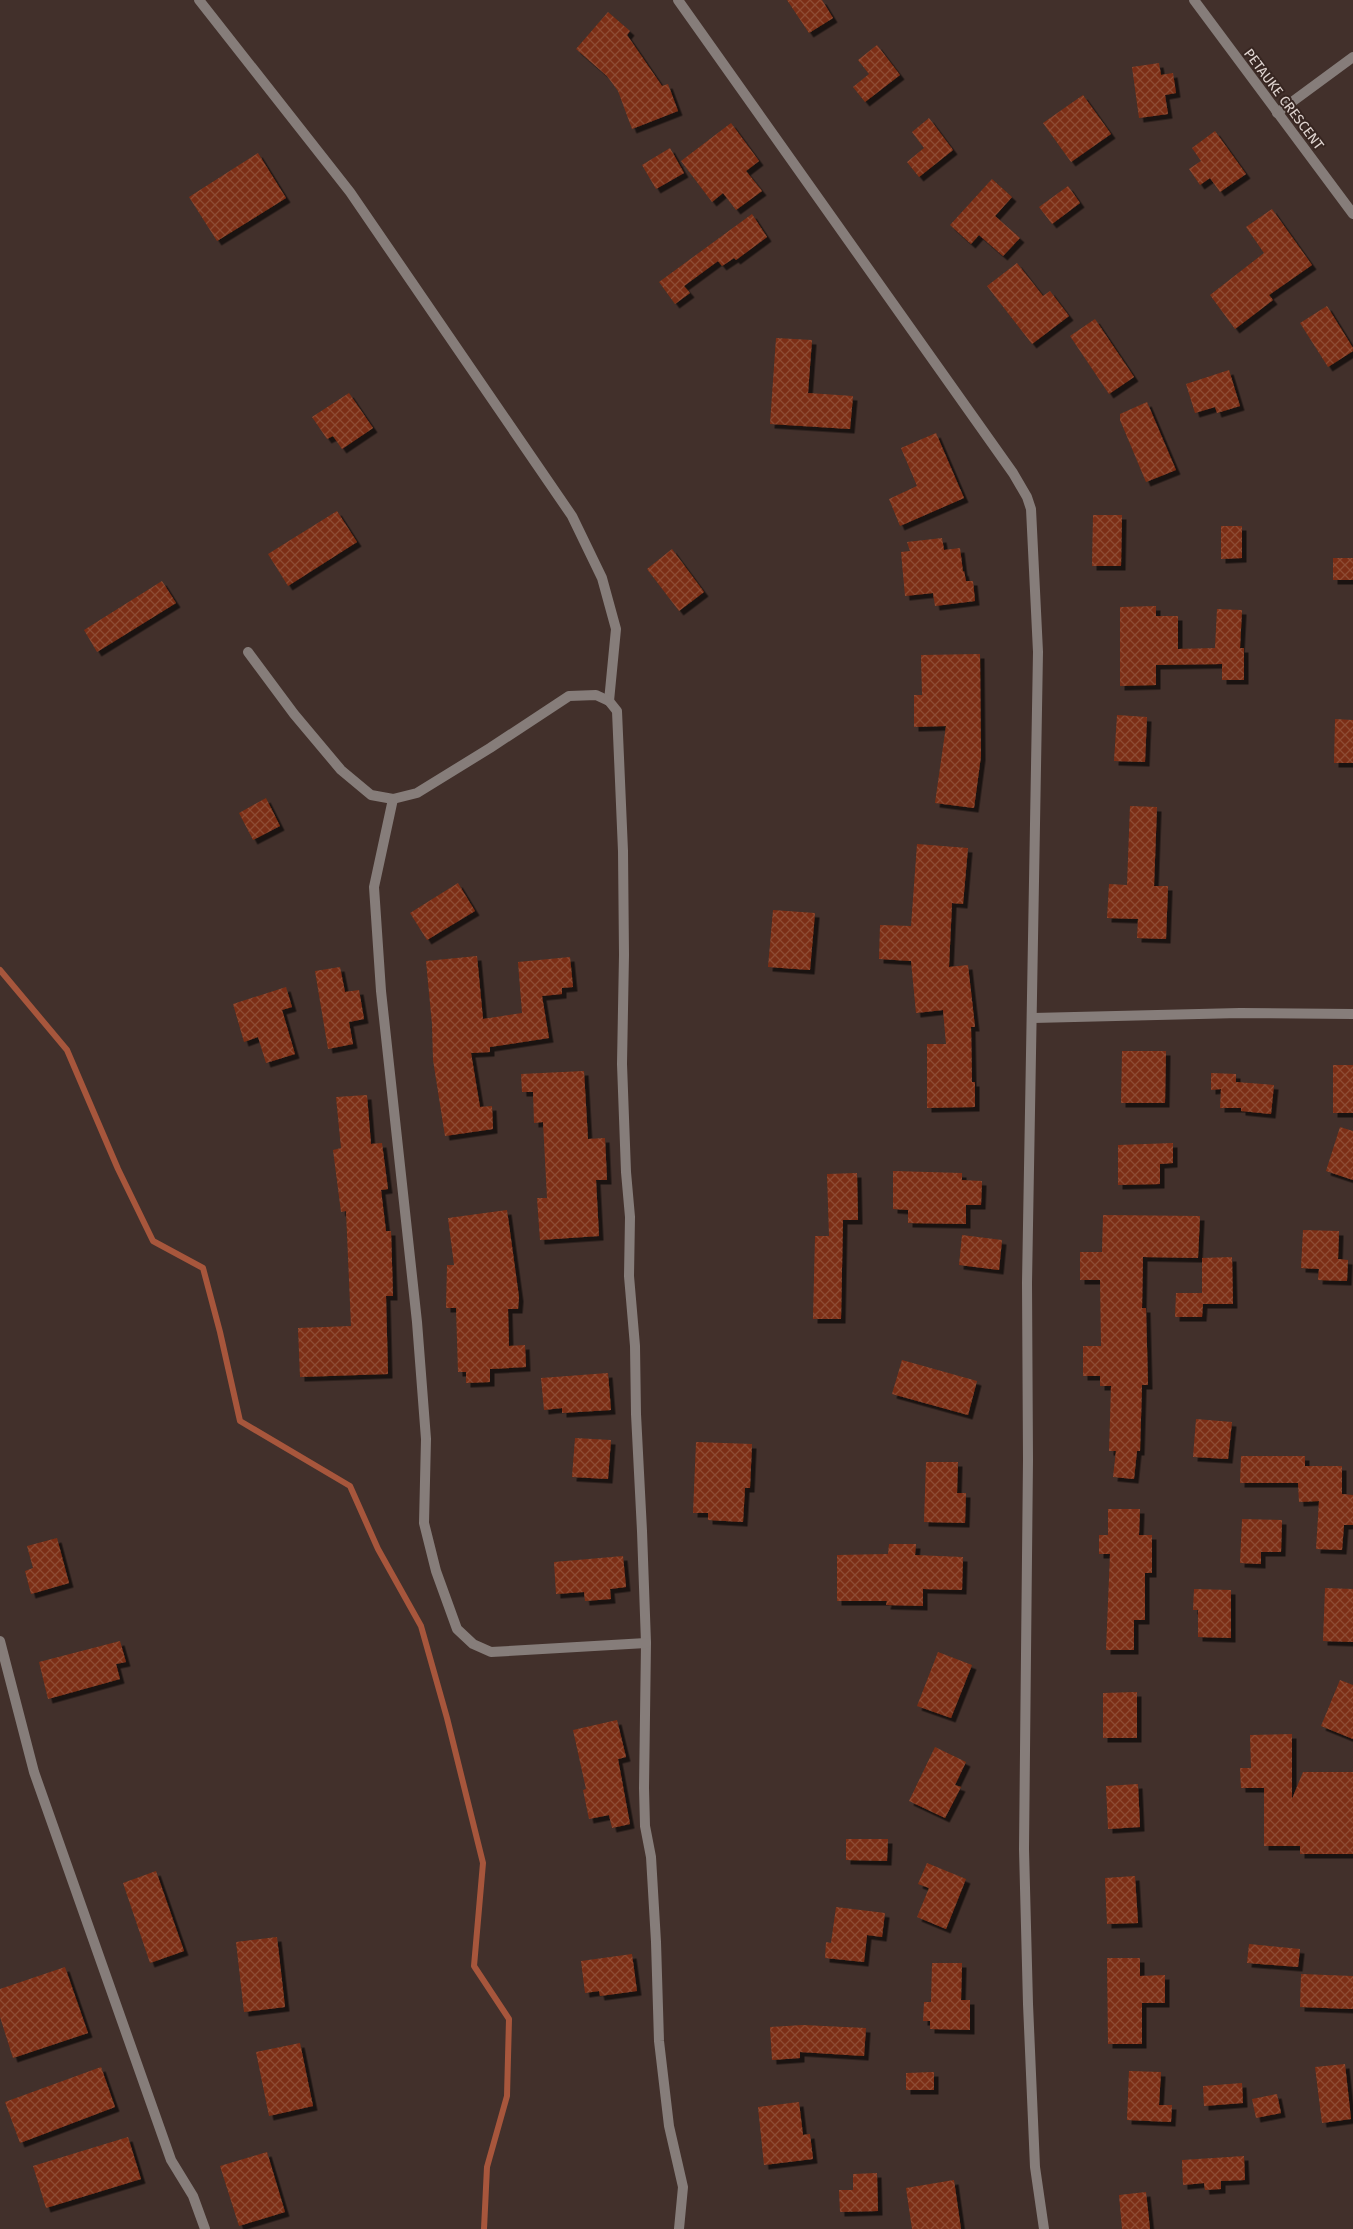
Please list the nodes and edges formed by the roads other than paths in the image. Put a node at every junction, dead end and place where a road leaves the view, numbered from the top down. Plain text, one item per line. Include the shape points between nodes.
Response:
1 (199, 0) edge
2 (678, 0) edge
3 (1194, 0) edge
4 (1353, 57) edge
5 (1277, 113) junction
6 (1353, 214) edge
7 (248, 652) dead end
8 (609, 701) junction
9 (393, 799) junction
10 (1353, 1014) edge
11 (1033, 1018) junction
12 (0, 1641) edge
13 (646, 1643) junction
14 (204, 2229) edge
15 (679, 2229) edge
16 (1044, 2229) edge

1 - 8 street via 350,192 572,516 602,578 616,629
2 - 11 street via 1012,473 1029,503 1033,522 1038,652
3 - 5 street, PETAUKE CRESCENT
4 - 5 street
5 - 6 street, PETAUKE CRESCENT
7 - 9 street via 341,770 371,795
8 - 9 street via 596,695 569,696 417,793
8 - 13 street via 617,711 623,852 622,1064
9 - 13 street via 374,887 381,991 417,1322 425,1429 424,1523 436,1571 457,1629 473,1644 491,1652
10 - 11 street
11 - 16 street via 1027,1283 1024,1849 1035,2167
12 - 14 street via 34,1772 63,1857 171,2160 193,2196
13 - 15 street via 645,1826 654,1904 659,2041 669,2126 683,2188

